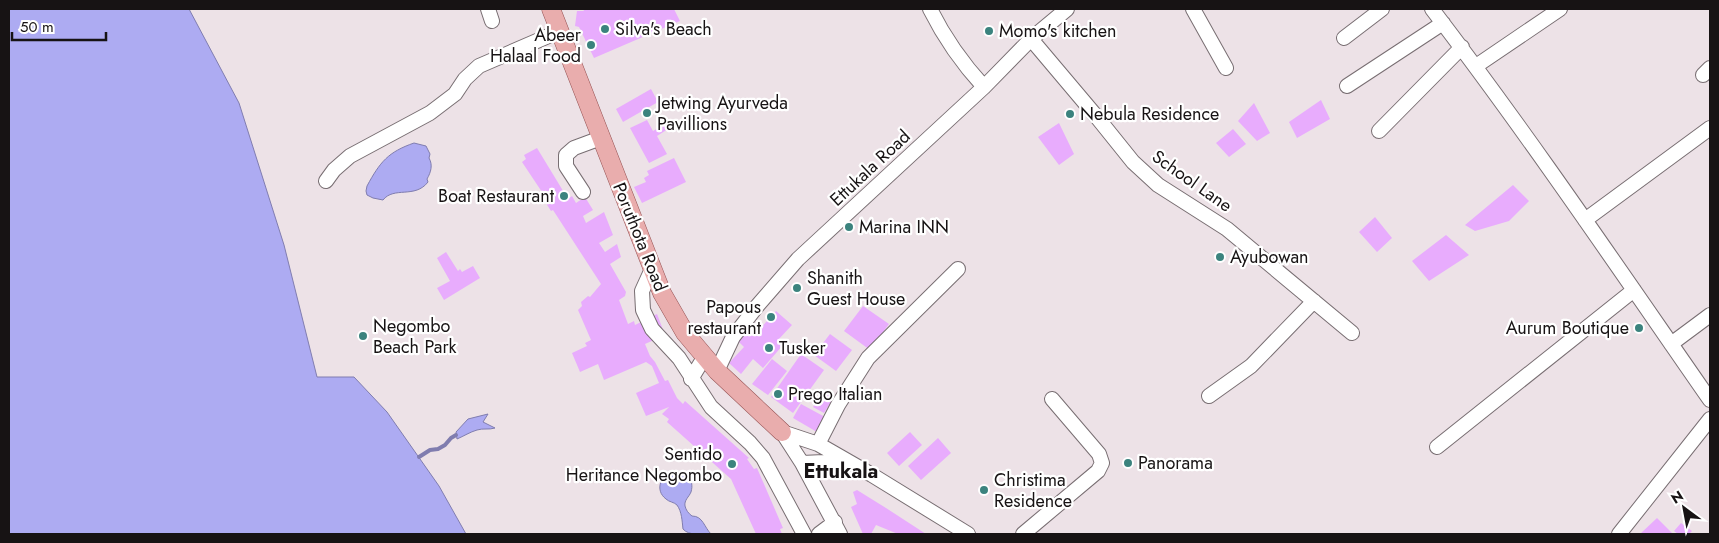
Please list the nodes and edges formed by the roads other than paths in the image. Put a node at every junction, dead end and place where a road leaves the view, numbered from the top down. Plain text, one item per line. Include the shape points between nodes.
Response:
1 (552, 9) edge
2 (930, 9) edge
3 (1068, 9) edge
4 (1193, 9) edge
5 (1382, 9) edge
6 (1432, 9) edge
7 (1560, 9) edge
8 (1443, 23) junction
9 (560, 32) junction
10 (1344, 38) dead end
11 (1031, 39) junction
12 (1462, 47) junction
13 (1476, 66) junction
14 (1226, 68) dead end
15 (1347, 86) dead end
16 (984, 87) junction
17 (1710, 128) edge
18 (1379, 131) dead end
19 (601, 138) junction
20 (326, 181) dead end
21 (583, 192) dead end
22 (1585, 220) junction
23 (652, 269) junction
24 (958, 269) dead end
25 (1634, 290) junction
26 (1314, 301) junction
27 (1710, 315) edge
28 (1352, 334) dead end
29 (1671, 344) junction
30 (705, 356) junction
31 (717, 371) junction
32 (691, 379) junction
33 (1209, 396) dead end
34 (1052, 399) dead end
35 (1710, 400) edge
36 (1710, 419) edge
37 (782, 432) junction
38 (818, 444) junction
39 (1437, 447) dead end
40 (847, 461) junction
41 (802, 463) junction
42 (838, 528) edge
43 (804, 534) edge
44 (819, 534) edge
45 (968, 534) edge
46 (1023, 534) edge
47 (1619, 534) edge

1 - 9 main road, Poruthota Road
2 - 16 street via 947,42
3 - 11 street, Ettukala Road
4 - 14 street
5 - 10 street
6 - 8 street
7 - 13 street
8 - 12 street
8 - 15 street
9 - 19 main road, Poruthota Road
9 - 20 street via 479,66 455,94 430,113 350,156
11 - 16 street, Ettukala Road
11 - 26 street, School Lane via 1133,162 1158,185 1227,229
12 - 13 street
12 - 18 street
13 - 22 street
16 - 31 street, Ettukala Road via 798,259 733,337
17 - 22 street
19 - 21 street via 574,148 566,155 566,166
19 - 23 main road, Poruthota Road
22 - 25 street
23 - 30 main road, Poruthota Road via 685,333
23 - 32 street via 642,291 643,310 652,329 679,358
24 - 38 street via 868,358
25 - 29 street
25 - 39 street
26 - 28 street, School Lane
26 - 33 street via 1251,366
27 - 29 street
29 - 35 street
30 - 31 main road, Poruthota Road
30 - 32 street
31 - 37 main road, Poruthota Road
32 - 43 street via 711,407 762,458
34 - 46 street via 1099,454 1102,463 1098,471
36 - 47 street
37 - 38 street
37 - 41 street
38 - 40 street
40 - 41 street
40 - 45 street
41 - 42 street
42 - 44 street

